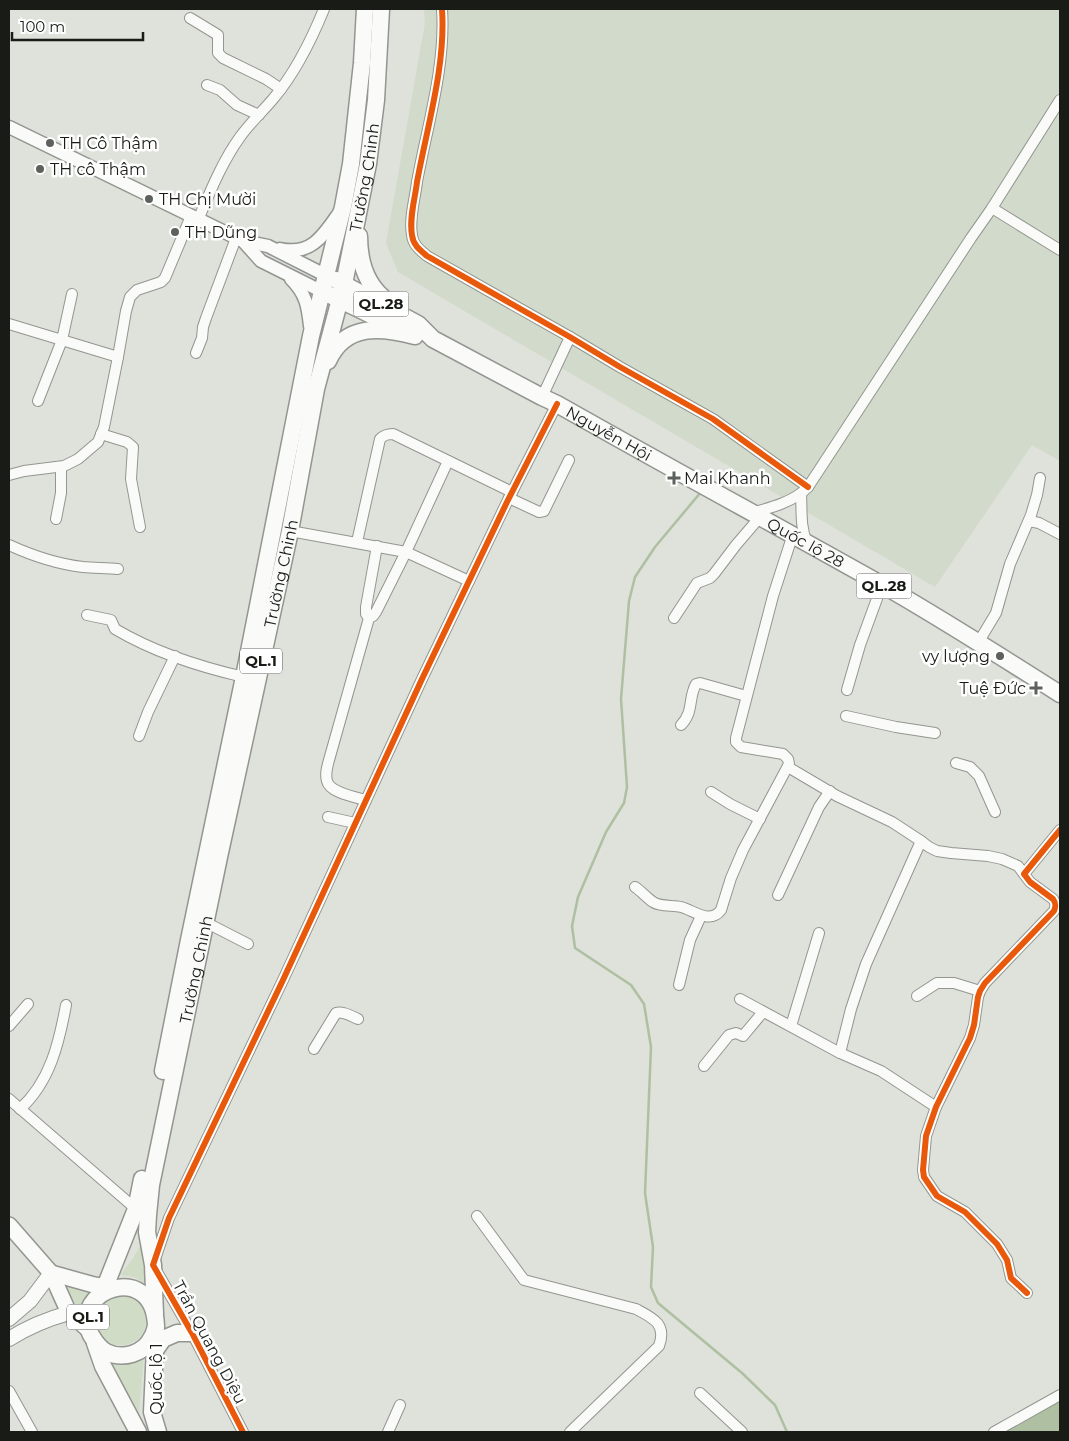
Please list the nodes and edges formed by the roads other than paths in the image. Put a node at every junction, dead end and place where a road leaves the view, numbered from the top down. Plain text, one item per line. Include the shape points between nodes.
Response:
1 (324, 9) edge
2 (365, 9) edge
3 (381, 9) edge
4 (442, 9) edge
5 (190, 18) dead end
6 (207, 84) dead end
7 (281, 89) junction
8 (1060, 100) edge
9 (259, 115) junction
10 (9, 127) edge
11 (351, 208) junction
12 (992, 208) junction
13 (194, 218) junction
14 (240, 239) junction
15 (268, 246) junction
16 (1060, 250) edge
17 (284, 273) junction
18 (326, 274) junction
19 (344, 284) junction
20 (321, 291) junction
21 (72, 294) dead end
22 (340, 300) junction
23 (9, 324) edge
24 (417, 330) junction
25 (311, 336) junction
26 (570, 337) junction
27 (62, 340) junction
28 (196, 353) dead end
29 (118, 357) junction
30 (316, 389) junction
31 (549, 400) junction
32 (38, 401) dead end
33 (101, 434) junction
34 (569, 460) dead end
35 (448, 461) junction
36 (61, 467) junction
37 (9, 474) edge
38 (1040, 478) dead end
39 (704, 487) joint
40 (805, 490) junction
41 (510, 495) junction
42 (755, 515) junction
43 (56, 519) dead end
44 (1029, 521) junction
45 (140, 527) dead end
46 (290, 531) junction
47 (1060, 534) edge
48 (800, 539) junction
49 (357, 542) junction
50 (9, 545) edge
51 (377, 546) junction
52 (406, 552) junction
53 (118, 569) dead end
54 (469, 581) junction
55 (882, 585) junction
56 (87, 615) dead end
57 (369, 618) junction
58 (674, 618) dead end
59 (978, 643) junction
60 (175, 656) junction
61 (244, 677) junction
62 (847, 690) dead end
63 (1060, 694) edge
64 (746, 696) junction
65 (846, 716) dead end
66 (681, 725) dead end
67 (935, 734) dead end
68 (140, 736) dead end
69 (956, 763) dead end
70 (788, 767) junction
71 (830, 791) junction
72 (711, 792) dead end
73 (366, 800) junction
74 (995, 812) dead end
75 (328, 816) dead end
76 (760, 819) junction
77 (355, 823) junction
78 (1060, 830) edge
79 (921, 841) junction
80 (1024, 874) junction
81 (635, 887) dead end
82 (778, 894) dead end
83 (701, 916) junction
84 (205, 922) junction
85 (818, 933) dead end
86 (248, 944) dead end
87 (679, 985) dead end
88 (980, 991) junction
89 (917, 996) dead end
90 (740, 999) dead end
91 (28, 1004) dead end
92 (66, 1005) dead end
93 (763, 1012) junction
94 (358, 1019) dead end
95 (9, 1026) edge
96 (791, 1026) junction
97 (314, 1049) dead end
98 (840, 1053) junction
99 (704, 1066) dead end
100 (9, 1099) edge
101 (936, 1107) junction
102 (20, 1109) junction
103 (136, 1209) junction
104 (477, 1216) dead end
105 (9, 1224) edge
106 (153, 1265) junction
107 (51, 1273) junction
108 (107, 1289) junction
109 (1028, 1293) dead end
110 (70, 1313) junction
111 (9, 1319) edge
112 (156, 1320) junction
113 (192, 1333) junction
114 (91, 1335) junction
115 (9, 1339) edge
116 (156, 1349) junction
117 (9, 1391) edge
118 (700, 1393) dead end
119 (1060, 1396) edge
120 (400, 1406) dead end
121 (32, 1432) edge
122 (138, 1432) edge
123 (158, 1432) edge
124 (243, 1432) edge
125 (388, 1432) edge
126 (570, 1432) edge
127 (742, 1432) edge
128 (994, 1432) edge

1 - 7 street via 313,36
2 - 11 highway, Trường Chinh / QL.1 via 351,164
3 - 11 highway, Trường Chinh / QL.1 via 373,134 368,164
4 - 26 street via 442,48 412,213 413,240 427,256
5 - 7 street via 218,35 218,53 223,58
6 - 9 street via 220,90 237,105
7 - 9 street
8 - 12 street
9 - 13 street via 239,138
10 - 13 street, Nguyễn Hội / QL.28
11 - 15 street via 307,247 293,251
11 - 18 highway, Trường Chinh / QL.1
11 - 19 highway, Trường Chinh / QL.1
11 - 24 highway via 368,279
12 - 16 street
12 - 40 street
13 - 14 street, Nguyễn Hội / QL.28
13 - 29 street via 165,278 137,290 130,297
14 - 15 street, Nguyễn Hội / QL.28
14 - 17 street, Nguyễn Hội / QL.28 via 261,261
14 - 28 street via 203,327
15 - 18 street, Nguyễn Hội / QL.28
17 - 20 street, Nguyễn Hội / QL.28
17 - 25 street via 306,298
18 - 19 highway, Nguyễn Hội / QL.28
18 - 20 highway, Trường Chinh / QL.1
19 - 22 highway, Trường Chinh / QL.1
19 - 24 highway, Nguyễn Hội / QL.28
20 - 22 highway, Nguyễn Hội / QL.28
20 - 25 highway, Trường Chinh / QL.1
21 - 27 street
22 - 24 highway, Nguyễn Hội / QL.28
22 - 30 highway, Trường Chinh / QL.1
23 - 27 street
24 - 30 highway via 361,331 349,336 331,353
24 - 31 highway, Nguyễn Hội / QL.28
25 - 61 highway, Trường Chinh / QL.1
26 - 31 street
26 - 40 street via 713,419
27 - 29 street
27 - 32 street
29 - 33 street
30 - 46 highway, Trường Chinh / QL.1
31 - 39 highway, Nguyễn Hội / QL.28
31 - 41 street
33 - 36 street via 89,451
33 - 45 street via 133,447 131,479
34 - 41 street via 544,511 539,512
35 - 41 street
35 - 49 street via 393,434 383,436
35 - 52 street
36 - 37 street
36 - 43 street
38 - 44 street
39 - 42 highway, Quốc lộ 28 / QL.28
40 - 42 street
40 - 48 street via 804,535
41 - 54 street
42 - 48 highway, Quốc lộ 28 / QL.28
42 - 58 street via 714,574 697,583
44 - 47 street
44 - 59 street via 1010,564 996,613
46 - 49 street
46 - 84 highway, Trường Chinh / QL.1
48 - 55 highway, Quốc lộ 28 / QL.28
48 - 64 street via 774,596
49 - 51 street
50 - 53 street via 66,564
51 - 52 street
51 - 57 street via 366,607
52 - 54 street
52 - 57 street via 378,608
54 - 73 street
55 - 59 highway, Quốc lộ 28 / QL.28
55 - 62 street
56 - 60 street via 111,620 120,632
57 - 73 street via 326,778 329,787 335,791
59 - 63 highway, Quốc lộ 28 / QL.28
60 - 61 street
60 - 68 street
61 - 103 highway, Trường Chinh / QL.1
64 - 66 street via 696,684 689,715
64 - 70 street via 736,742 741,747 784,754 788,758
65 - 67 street
69 - 74 street via 970,766 979,776
70 - 71 street
70 - 76 street
71 - 79 street via 892,822
71 - 82 street via 819,807
72 - 76 street
73 - 77 street
75 - 77 street
76 - 83 street via 740,857 721,910 715,916
77 - 106 street via 169,1218
78 - 80 street
79 - 80 street via 937,851 1002,859 1018,866
79 - 98 street via 866,964
80 - 88 street via 1054,899 1056,907
81 - 83 street via 656,904 684,908
83 - 87 street
84 - 86 street
84 - 106 highway, Trường Chinh / QL.1 via 150,1192 147,1232
85 - 96 street
88 - 89 street via 937,983
88 - 101 street via 970,1038
90 - 93 street
91 - 95 street
92 - 102 street via 61,1034 47,1073 30,1100
93 - 96 street
93 - 99 street via 744,1036 729,1035
94 - 97 street via 336,1012
96 - 98 street
98 - 101 street via 881,1071
100 - 102 street
101 - 109 street via 926,1136 924,1177 936,1196 960,1208 998,1244 1007,1260 1011,1278
102 - 103 street
103 - 108 highway, Trường Chinh / QL.1
104 - 126 street via 524,1280 636,1309 660,1326 663,1336 660,1346
105 - 107 main road
106 - 112 highway, Trường Chinh / QL.1
106 - 113 street, Trần Quang Diệu
107 - 108 main road
107 - 110 main road
107 - 111 main road via 30,1301
108 - 112 highway, QL.1 via 135,1289 151,1303
108 - 114 highway, QL.1 via 95,1299 90,1309
110 - 114 main road
110 - 115 main road via 27,1328
112 - 114 highway, QL.1 via 152,1337 145,1346 124,1356 102,1349
112 - 116 highway, Quốc lộ 1 / QL.1
113 - 116 highway via 177,1333 163,1339
113 - 124 street, Trần Quang Diệu
114 - 122 highway, Quốc lộ 1 / QL.1 via 103,1366
116 - 123 highway, Quốc lộ 1 / QL.1 via 152,1412
117 - 121 street
118 - 127 street
119 - 128 street
120 - 125 street

